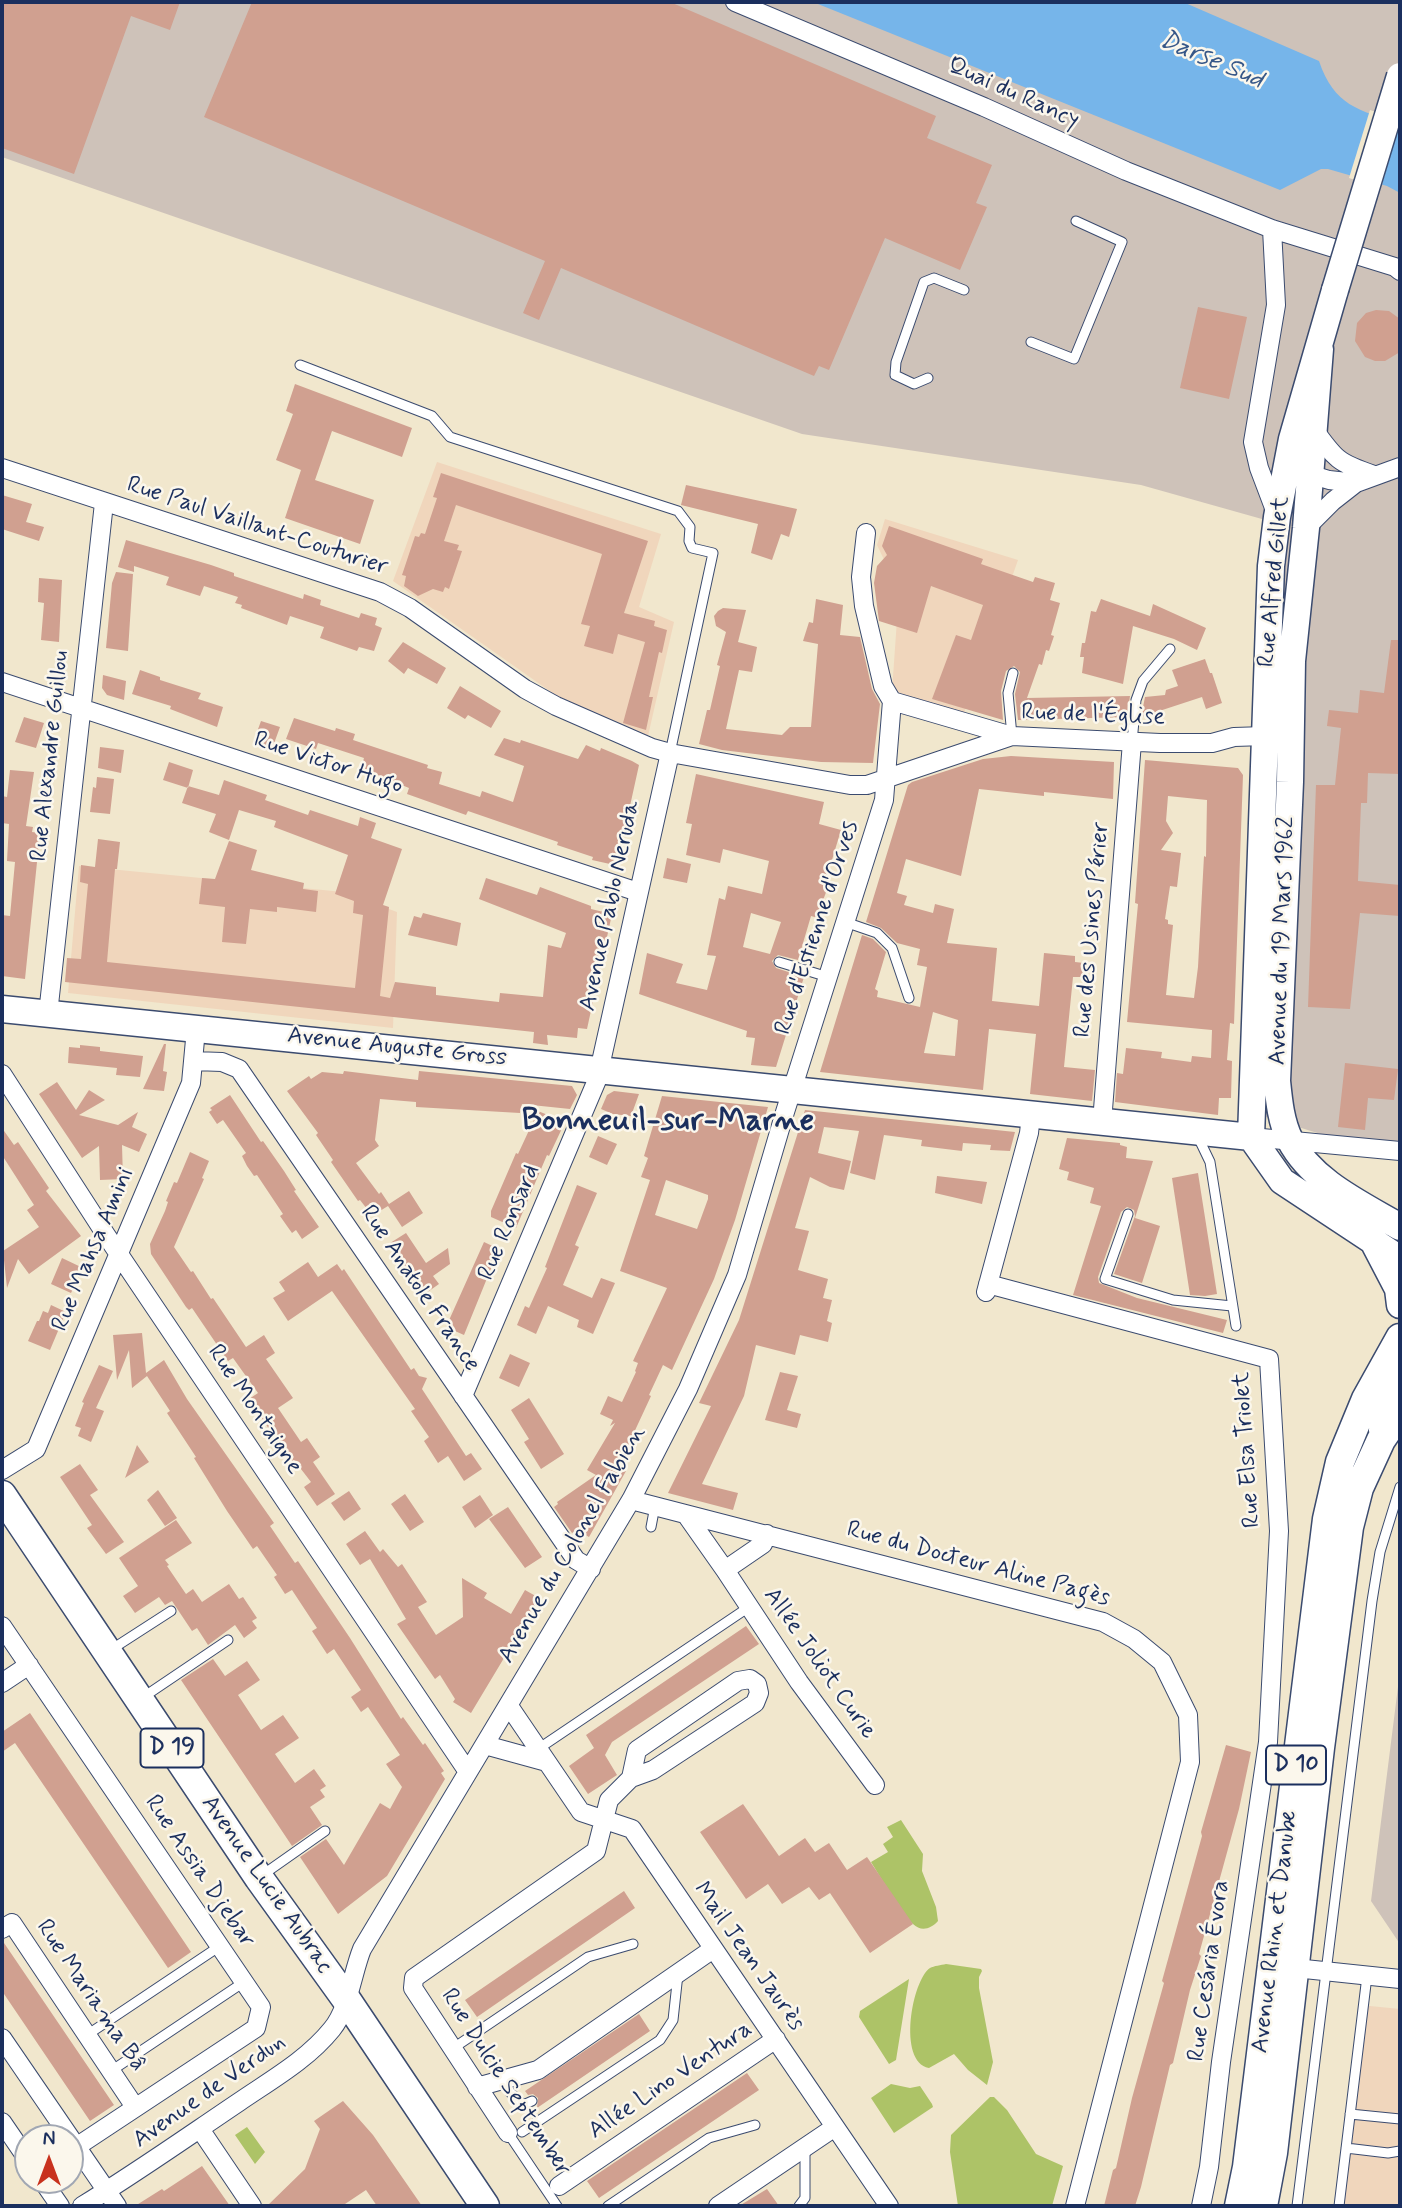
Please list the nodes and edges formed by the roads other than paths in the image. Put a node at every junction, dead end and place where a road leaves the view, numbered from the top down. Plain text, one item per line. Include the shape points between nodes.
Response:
1 (736, 2) edge
2 (1400, 76) edge
3 (1076, 221) dead end
4 (1272, 229) junction
5 (1400, 271) edge
6 (964, 290) dead end
7 (1031, 342) dead end
8 (300, 365) dead end
9 (928, 378) dead end
10 (1302, 433) junction
11 (1400, 467) edge
12 (2, 468) edge
13 (1309, 474) junction
14 (1374, 475) junction
15 (1356, 483) junction
16 (104, 503) junction
17 (1277, 517) junction
18 (1306, 528) junction
19 (866, 533) dead end
20 (1170, 649) dead end
21 (1013, 673) dead end
22 (2, 682) edge
23 (892, 701) junction
24 (81, 708) junction
25 (1012, 736) junction
26 (1265, 736) junction
27 (1291, 740) joint
28 (1132, 742) junction
29 (670, 752) junction
30 (884, 779) junction
31 (638, 892) junction
32 (845, 922) junction
33 (779, 962) dead end
34 (828, 977) junction
35 (909, 998) dead end
36 (2, 1009) edge
37 (48, 1014) junction
38 (196, 1029) junction
39 (194, 1061) junction
40 (601, 1069) junction
41 (2, 1074) edge
42 (792, 1090) junction
43 (1031, 1115) junction
44 (1102, 1122) junction
45 (1196, 1131) junction
46 (1251, 1137) junction
47 (1290, 1140) junction
48 (1400, 1151) edge
49 (1128, 1214) dead end
50 (1400, 1227) edge
51 (1374, 1244) junction
52 (120, 1255) junction
53 (1400, 1259) edge
54 (1400, 1305) edge
55 (1232, 1306) junction
56 (1236, 1326) dead end
57 (1400, 1338) edge
58 (1400, 1380) edge
59 (463, 1396) junction
60 (1400, 1412) edge
61 (1381, 1440) junction
62 (2, 1470) edge
63 (1400, 1487) edge
64 (2, 1495) edge
65 (631, 1500) junction
66 (655, 1506) junction
67 (687, 1516) junction
68 (650, 1527) dead end
69 (767, 1534) junction
70 (591, 1569) junction
71 (725, 1570) junction
72 (749, 1607) junction
73 (171, 1611) dead end
74 (2, 1626) edge
75 (228, 1640) dead end
76 (107, 1651) junction
77 (29, 1665) junction
78 (2, 1683) edge
79 (139, 1700) junction
80 (509, 1706) junction
81 (1268, 1742) joint
82 (485, 1745) junction
83 (542, 1755) junction
84 (468, 1772) junction
85 (631, 1778) junction
86 (875, 1785) dead end
87 (604, 1820) junction
88 (325, 1831) dead end
89 (259, 1878) junction
90 (2, 1929) edge
91 (633, 1944) dead end
92 (220, 1946) junction
93 (713, 1949) junction
94 (1295, 1968) junction
95 (1326, 1971) junction
96 (678, 1972) junction
97 (1367, 1976) junction
98 (1400, 1979) edge
99 (244, 1982) junction
100 (346, 1999) junction
101 (87, 2035) junction
102 (2, 2038) edge
103 (776, 2039) junction
104 (452, 2049) junction
105 (111, 2071) junction
106 (503, 2079) junction
107 (477, 2087) junction
108 (532, 2101) dead end
109 (135, 2107) junction
110 (1350, 2114) junction
111 (1400, 2119) edge
112 (2, 2122) edge
113 (57, 2124) edge
114 (755, 2125) dead end
115 (835, 2127) junction
116 (200, 2129) junction
117 (515, 2133) junction
118 (14, 2140) edge
119 (84, 2142) edge
120 (805, 2148) junction
121 (1346, 2148) junction
122 (1400, 2151) edge
123 (1388, 2153) junction
124 (1400, 2157) edge
125 (84, 2163) edge
126 (559, 2186) dead end
127 (112, 2198) edge
128 (82, 2206) edge
129 (252, 2206) edge
130 (485, 2206) edge
131 (557, 2206) edge
132 (608, 2206) edge
133 (719, 2206) edge
134 (799, 2206) edge
135 (889, 2206) edge
136 (1075, 2206) edge
137 (1201, 2206) edge
138 (1239, 2206) edge
139 (1263, 2206) edge
140 (1297, 2206) edge
141 (1339, 2206) edge

1 - 4 street, Quai du Rancy via 1126,172
2 - 10 main road, Rue Alfred Gillet, bridge via 1335,290
3 - 7 lane via 1122,242 1074,359
4 - 5 street, Quai du Rancy
4 - 17 street via 1276,305 1253,442
6 - 9 lane via 934,278 924,282 895,375 914,384
8 - 29 lane via 432,416 450,437 678,511 690,527 692,548 713,553
10 - 13 main road, Rue Alfred Gillet
10 - 14 street via 1348,467
10 - 17 main road, Rue Alfred Gillet
11 - 14 street
12 - 16 street, Rue Paul Vaillant-Couturier
13 - 15 street
13 - 18 main road, Rue Alfred Gillet
14 - 15 street
15 - 18 street
16 - 24 street, Rue Alexandre Guillou
16 - 29 street, Rue Paul Vaillant-Couturier via 380,592 525,689 652,748
17 - 26 main road, Rue Alfred Gillet
18 - 27 main road, Rue Alfred Gillet via 1292,661
19 - 23 street via 861,577 864,606 883,687
20 - 28 lane via 1143,681
21 - 25 lane via 1008,693
22 - 24 street, Rue Victor Hugo
23 - 25 street
23 - 30 street, Rue d'Estienne d'Orves
24 - 31 street, Rue Victor Hugo
24 - 37 street, Rue Alexandre Guillou
25 - 28 street, Rue de l'Église
25 - 30 street, Rue de l'Église
26 - 28 street, Rue de l'Église via 1212,743
26 - 46 main road, Avenue du 19 Mars 1962
27 - 47 main road, Avenue du 19 Mars 1962 via 1277,1081 1279,1109
28 - 44 street, Rue des Usines Périer
29 - 30 street, Rue Paul Vaillant-Couturier via 837,784 867,785
29 - 31 street, Avenue Pablo Neruda
30 - 32 street, Rue d'Estienne d'Orves via 884,800
31 - 40 street, Avenue Pablo Neruda
32 - 34 street, Rue d'Estienne d'Orves
32 - 35 lane via 877,933 892,948
33 - 34 lane
34 - 42 street, Rue d'Estienne d'Orves
36 - 37 main road, Avenue Auguste Gross
37 - 38 main road, Avenue Auguste Gross
38 - 39 street, Rue Mahsa Amini
38 - 40 main road, Avenue Auguste Gross
39 - 52 street, Rue Mahsa Amini via 191,1083
39 - 59 street, Rue Anatole France via 222,1062 239,1069
40 - 42 main road, Avenue Auguste Gross
40 - 59 street, Rue Ronsard
41 - 52 street, Rue Montaigne
42 - 43 main road, Avenue Auguste Gross
42 - 65 street, Avenue du Colonel Fabien via 737,1275 688,1390
43 - 44 main road, Avenue Auguste Gross
43 - 81 street, Rue Elsa Triolet via 987,1288 1269,1359 1279,1531
44 - 45 main road, Avenue Auguste Gross
45 - 46 main road, Avenue Auguste Gross
45 - 55 lane via 1210,1162
46 - 47 street
46 - 51 main road via 1282,1181
47 - 48 street
47 - 50 main road, Avenue du 19 Mars 1962 via 1337,1190
49 - 55 lane via 1105,1279 1172,1300
51 - 53 main road
51 - 54 main road via 1398,1289
52 - 62 street, Rue Mahsa Amini via 36,1449
52 - 84 street, Rue Montaigne
55 - 56 lane
57 - 138 main road, Avenue Rhin et Danube / D 10 via 1345,1449 1327,1519
58 - 61 main road via 1393,1390
59 - 70 street, Rue Anatole France via 576,1560
60 - 61 main road, D 10
61 - 94 main road, Avenue Rhin et Danube / D 10 via 1359,1488 1349,1527
63 - 95 lane via 1380,1552 1372,1601
64 - 76 main road, Avenue Lucie Aubrac / D 19
65 - 66 street, Rue du Docteur Aline Pagès
65 - 70 street, Avenue du Colonel Fabien
66 - 67 street, Rue du Docteur Aline Pagès
66 - 68 lane
67 - 69 street, Rue du Docteur Aline Pagès
67 - 71 street, Allée Joliot Curie
69 - 71 street via 763,1544
69 - 136 street, Rue du Docteur Aline Pagès via 1103,1622 1162,1662 1188,1715 1190,1762
70 - 80 street, Avenue du Colonel Fabien
71 - 72 street, Allée Joliot Curie
72 - 83 lane
72 - 86 street, Allée Joliot Curie
73 - 76 lane
74 - 77 street, Rue Assia Djebar
75 - 79 lane
76 - 79 main road, Avenue Lucie Aubrac / D 19
77 - 78 street
77 - 92 street, Rue Assia Djebar
79 - 89 main road, Avenue Lucie Aubrac / D 19
80 - 82 street, Avenue du Colonel Fabien
80 - 83 street, Mail Jean Jaurès
81 - 137 street, Rue Cesária Évora
82 - 83 street
82 - 84 street, Avenue du Colonel Fabien
83 - 87 street, Mail Jean Jaurès via 581,1812
84 - 100 street, Avenue du Colonel Fabien via 362,1949
85 - 85 street via 653,1770 755,1703 760,1693 757,1684 750,1679 737,1681 637,1750
85 - 87 street via 609,1800
87 - 93 street, Mail Jean Jaurès via 632,1829
87 - 104 street, Rue Dulcie September via 596,1851 414,1978 413,1988
88 - 89 lane
89 - 100 main road, Avenue Lucie Aubrac / D 19
90 - 101 street, Rue Mariama Bâ via 12,1923
91 - 104 lane via 588,1957
92 - 99 street, Rue Assia Djebar
92 - 101 lane
93 - 96 street
93 - 103 street, Mail Jean Jaurès
94 - 95 street
94 - 139 main road, Avenue Rhin et Danube / D 10
95 - 97 street
95 - 140 lane
96 - 106 street via 538,2070
96 - 117 lane via 673,2020 660,2040
97 - 98 street
97 - 110 lane
99 - 105 lane
99 - 109 street, Rue Assia Djebar via 261,2007 256,2028
100 - 116 street, Avenue de Verdun via 334,2028 307,2055
100 - 130 main road, Avenue Lucie Aubrac / D 19
101 - 105 street, Rue Mariama Bâ
102 - 113 street
103 - 115 street, Mail Jean Jaurès
103 - 126 street, Allée Lino Ventura
104 - 107 street, Rue Dulcie September
105 - 109 street, Rue Mariama Bâ
106 - 107 street
106 - 108 lane via 523,2105
107 - 117 street, Rue Dulcie September
109 - 119 street
110 - 111 lane
110 - 121 lane
112 - 118 street
114 - 132 lane via 709,2138
115 - 120 street
115 - 135 street, Mail Jean Jaurès
116 - 127 street, Avenue de Verdun
116 - 129 street
117 - 131 lane, Rue Dulcie September
120 - 133 street
120 - 134 lane via 805,2198
121 - 123 lane
121 - 141 lane
122 - 123 lane
123 - 124 lane
125 - 127 street
127 - 128 street, Avenue de Verdun

